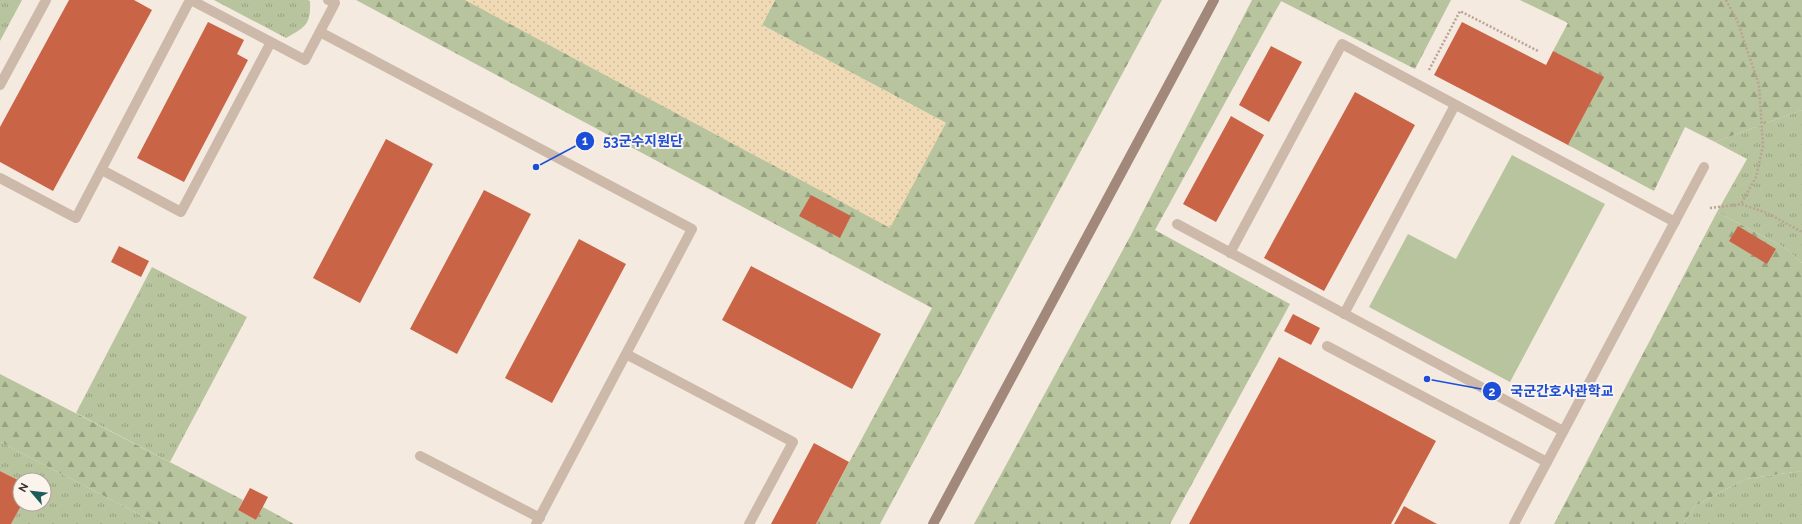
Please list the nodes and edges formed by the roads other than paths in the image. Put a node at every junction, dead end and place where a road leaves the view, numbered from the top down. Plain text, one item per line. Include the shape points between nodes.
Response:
1 (46, 0) edge
2 (191, 0) edge
3 (328, 0) edge
4 (1214, 0) edge
5 (320, 32) junction
6 (271, 42) junction
7 (0, 85) edge
8 (1455, 105) junction
9 (1704, 167) dead end
10 (102, 170) junction
11 (0, 178) edge
12 (1675, 222) junction
13 (1177, 224) dead end
14 (1230, 252) junction
15 (1344, 314) junction
16 (1327, 346) dead end
17 (626, 354) junction
18 (1563, 431) junction
19 (420, 456) dead end
20 (1547, 462) junction
21 (538, 521) edge
22 (749, 524) edge
23 (933, 524) edge
24 (1514, 524) edge

1 - 7 street
2 - 6 street
2 - 10 street
3 - 5 street via 335,3
4 - 23 street
5 - 6 street via 305,60
5 - 17 street via 692,229
6 - 10 street via 181,212
8 - 12 street
8 - 14 street via 1342,44
8 - 15 street
9 - 12 street
10 - 11 street via 76,218
12 - 18 street
13 - 14 street
14 - 15 street
15 - 18 street
16 - 20 street
17 - 21 street
17 - 22 street via 793,442
18 - 20 street
19 - 21 street
20 - 24 street

